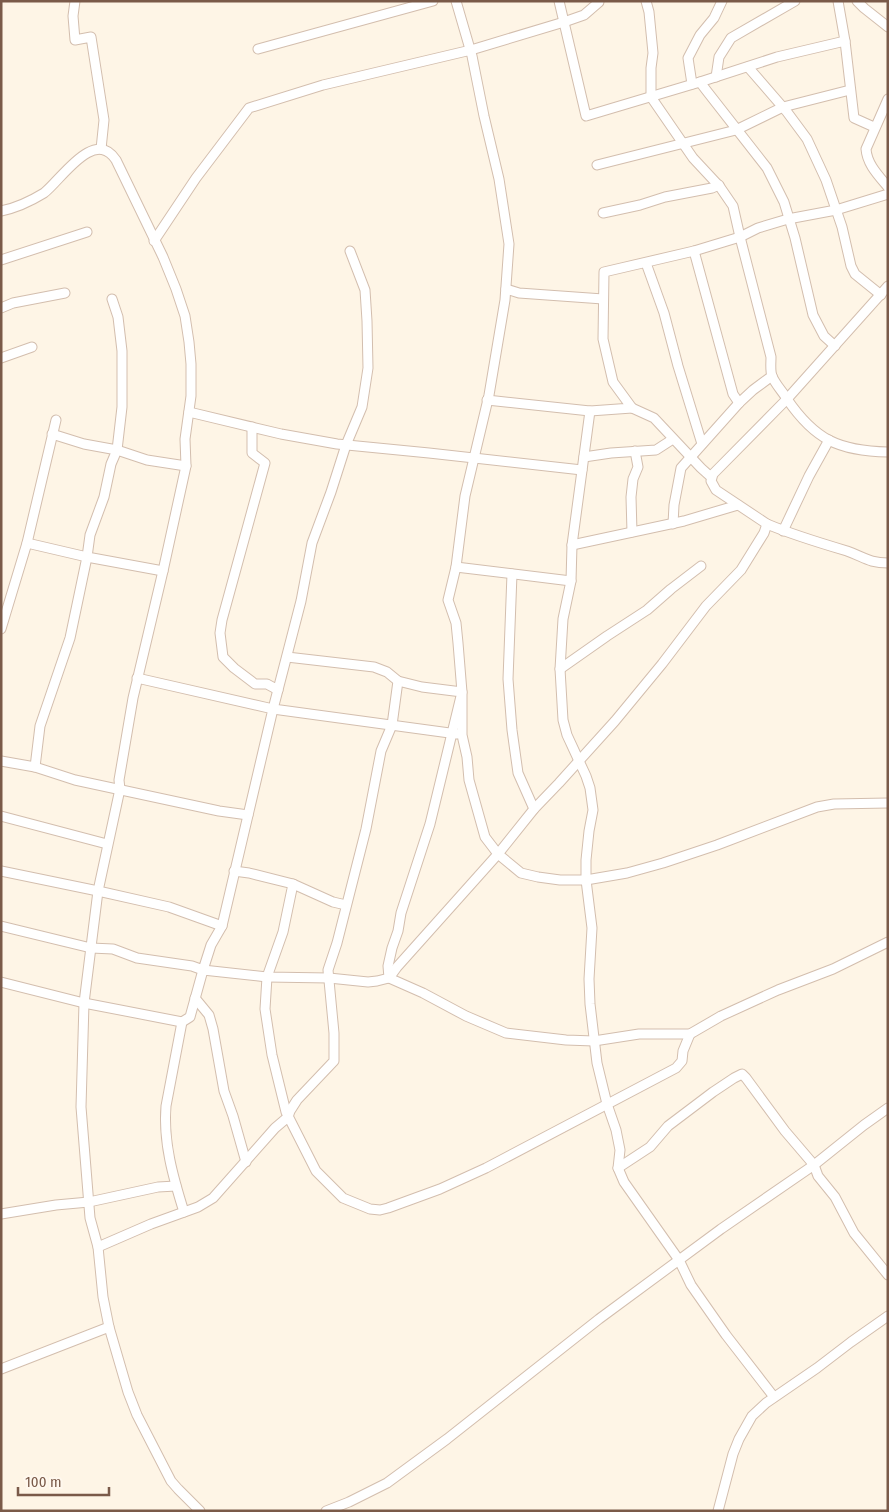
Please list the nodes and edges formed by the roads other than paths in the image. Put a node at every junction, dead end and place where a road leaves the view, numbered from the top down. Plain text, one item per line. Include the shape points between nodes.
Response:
1 (75, 1) edge
2 (433, 1) edge
3 (456, 1) edge
4 (559, 1) edge
5 (646, 1) edge
6 (722, 1) edge
7 (795, 1) edge
8 (838, 1) edge
9 (858, 1) edge
10 (599, 2) edge
11 (564, 22) junction
12 (888, 27) edge
13 (845, 42) junction
14 (258, 49) dead end
15 (471, 50) junction
16 (748, 67) junction
17 (716, 77) junction
18 (696, 83) junction
19 (850, 90) junction
20 (651, 97) junction
21 (888, 99) edge
22 (783, 107) junction
23 (874, 127) junction
24 (736, 130) junction
25 (682, 143) junction
26 (101, 149) junction
27 (596, 166) dead end
28 (719, 185) junction
29 (888, 187) edge
30 (888, 194) edge
31 (836, 210) junction
32 (1, 211) edge
33 (603, 213) dead end
34 (788, 219) junction
35 (87, 232) dead end
36 (740, 237) junction
37 (154, 241) junction
38 (350, 251) dead end
39 (694, 251) junction
40 (1, 260) edge
41 (646, 263) junction
42 (888, 286) edge
43 (506, 289) junction
44 (65, 293) dead end
45 (881, 295) junction
46 (112, 299) dead end
47 (604, 299) junction
48 (1, 308) edge
49 (835, 346) junction
50 (32, 347) dead end
51 (1, 358) edge
52 (772, 376) junction
53 (788, 398) junction
54 (487, 400) junction
55 (739, 404) junction
56 (632, 408) junction
57 (189, 412) junction
58 (590, 412) junction
59 (56, 420) dead end
60 (252, 427) junction
61 (52, 434) junction
62 (673, 439) junction
63 (829, 440) junction
64 (702, 444) junction
65 (346, 445) junction
66 (117, 450) junction
67 (636, 451) junction
68 (888, 452) edge
69 (691, 456) junction
70 (584, 457) junction
71 (473, 458) junction
72 (186, 466) junction
73 (582, 470) junction
74 (711, 478) junction
75 (738, 505) junction
76 (673, 524) junction
77 (767, 524) junction
78 (783, 531) junction
79 (632, 532) junction
80 (27, 543) junction
81 (572, 545) junction
82 (87, 557) junction
83 (888, 563) edge
84 (701, 566) dead end
85 (456, 567) junction
86 (163, 571) junction
87 (512, 574) junction
88 (571, 581) junction
89 (1, 629) edge
90 (288, 657) junction
91 (560, 668) junction
92 (137, 678) junction
93 (398, 681) junction
94 (278, 690) junction
95 (462, 692) junction
96 (273, 709) junction
97 (392, 725) junction
98 (452, 733) junction
99 (462, 735) junction
100 (579, 760) junction
101 (1, 761) edge
102 (35, 767) junction
103 (120, 789) junction
104 (888, 804) edge
105 (534, 809) junction
106 (248, 815) junction
107 (1, 816) edge
108 (108, 844) junction
109 (498, 854) junction
110 (1, 871) edge
111 (234, 871) junction
112 (586, 880) junction
113 (293, 884) junction
114 (98, 891) junction
115 (346, 905) junction
116 (1, 926) edge
117 (222, 926) junction
118 (888, 942) edge
119 (90, 948) junction
120 (203, 970) junction
121 (267, 977) junction
122 (329, 978) junction
123 (389, 978) junction
124 (1, 982) edge
125 (195, 998) junction
126 (84, 1003) junction
127 (182, 1022) junction
128 (690, 1034) junction
129 (594, 1042) junction
130 (607, 1104) junction
131 (888, 1108) edge
132 (288, 1117) junction
133 (246, 1162) junction
134 (814, 1166) junction
135 (618, 1168) junction
136 (176, 1186) junction
137 (89, 1202) junction
138 (184, 1212) junction
139 (1, 1214) edge
140 (98, 1247) junction
141 (679, 1260) junction
142 (888, 1275) edge
143 (888, 1316) edge
144 (109, 1327) junction
145 (1, 1369) edge
146 (774, 1397) junction
147 (200, 1511) edge
148 (326, 1511) edge
149 (718, 1511) edge

1 - 26 street via 75,40 91,37 104,120
2 - 14 street
3 - 15 street
4 - 11 street
5 - 20 street via 653,53
6 - 18 street via 688,58
7 - 17 street via 731,38 718,57
8 - 13 street
9 - 12 street
10 - 11 street via 584,15
11 - 15 street
11 - 20 street via 586,116
13 - 16 street
13 - 19 street
15 - 37 street via 323,85 249,108
15 - 43 street via 507,227
16 - 17 street
16 - 22 street
17 - 18 street
18 - 20 street
18 - 24 street
19 - 22 street
19 - 23 street via 854,118
20 - 25 street
21 - 23 street
22 - 24 street
22 - 31 street via 807,139
23 - 29 street via 866,156
24 - 25 street
24 - 34 street via 767,168 784,202
25 - 27 street
25 - 28 street
26 - 32 street via 78,159 43,193 15,208
26 - 37 street via 116,160
28 - 33 street
28 - 36 street via 733,206
30 - 31 street
31 - 34 street
31 - 45 street via 855,274
34 - 36 street
34 - 49 street via 814,315 824,336
35 - 40 street
36 - 39 street
36 - 52 street via 771,357
37 - 57 street via 185,316 191,364
38 - 65 street via 365,290 368,368 362,407
39 - 41 street
39 - 55 street via 731,388
41 - 47 street via 604,272
41 - 64 street
42 - 45 street
43 - 47 street via 519,293
43 - 54 street
44 - 48 street
45 - 49 street
46 - 66 street via 122,351 122,408
47 - 56 street via 604,339 613,382
49 - 53 street
50 - 51 street
52 - 53 street
52 - 55 street
53 - 63 street via 796,412
53 - 74 street
54 - 58 street
54 - 71 street
55 - 64 street
56 - 58 street
56 - 62 street via 654,418
57 - 60 street
57 - 72 street via 185,438
58 - 70 street
59 - 61 street
60 - 65 street
60 - 94 street via 252,453 266,463 220,633 223,657 234,668 255,684 267,684
61 - 66 street
61 - 80 street
62 - 67 street via 656,450
62 - 69 street
63 - 68 street via 852,449
63 - 78 street
64 - 69 street
65 - 71 street
65 - 90 street via 312,543
66 - 72 street via 147,460
66 - 82 street via 90,535
67 - 70 street
67 - 79 street via 638,466 631,497
69 - 74 street
69 - 76 street via 681,468
70 - 73 street
71 - 73 street
71 - 85 street
72 - 86 street
73 - 81 street
74 - 75 street via 716,490
75 - 76 street
75 - 77 street
76 - 79 street
77 - 78 street
77 - 100 street via 741,570 706,606 615,721
78 - 83 street via 874,563
79 - 81 street
80 - 82 street
80 - 89 street
81 - 88 street
82 - 86 street
82 - 102 street via 70,638 40,726
84 - 91 street via 647,610
85 - 87 street
85 - 95 street via 448,600 456,623
86 - 92 street
87 - 88 street
87 - 105 street via 508,679 512,730 518,773
88 - 91 street via 563,619
90 - 93 street via 374,667
90 - 94 street
91 - 100 street via 563,720
92 - 96 street
92 - 103 street
93 - 95 street
93 - 97 street
94 - 96 street
95 - 98 street
95 - 99 street
96 - 97 street
96 - 106 street
97 - 98 street
97 - 115 street via 381,751 366,829
98 - 99 street
98 - 123 street via 430,824 392,948
99 - 109 street via 469,780 484,838
100 - 105 street
100 - 112 street via 590,788 593,810
101 - 102 street
102 - 103 street via 75,780
103 - 106 street via 219,812
103 - 108 street
104 - 112 street via 834,804 817,808 664,863
105 - 109 street
106 - 111 street
107 - 108 street
108 - 114 street
109 - 112 street via 521,873 538,878
109 - 123 street
110 - 114 street
111 - 113 street
111 - 117 street
112 - 129 street via 592,928 589,979
113 - 115 street
113 - 121 street
114 - 117 street via 169,908
114 - 119 street
115 - 122 street via 328,970
116 - 119 street
117 - 120 street via 210,945
118 - 128 street via 721,1016
119 - 120 street via 113,949 137,958
119 - 126 street
120 - 121 street
120 - 125 street
121 - 122 street
121 - 132 street via 266,1018
122 - 123 street via 368,982
122 - 132 street via 334,1061 297,1100
123 - 129 street via 506,1033
124 - 126 street
125 - 127 street via 190,1017
125 - 133 street via 208,1015 213,1029 224,1091
126 - 127 street
126 - 137 street via 81,1107
127 - 136 street via 165,1117
128 - 129 street via 639,1034
128 - 130 street via 682,1061 676,1068
129 - 130 street
130 - 132 street via 440,1189 380,1210 342,1198 316,1171
130 - 135 street via 620,1150
131 - 134 street
132 - 133 street
133 - 138 street via 213,1198
134 - 135 street via 742,1074 690,1109 668,1126 650,1147
134 - 141 street
134 - 142 street via 854,1233
135 - 141 street via 624,1182
136 - 137 street
136 - 138 street
137 - 139 street
137 - 140 street
138 - 140 street
140 - 144 street
141 - 146 street via 691,1285
141 - 148 street via 387,1483
143 - 146 street
144 - 145 street
144 - 147 street via 137,1415 171,1481
146 - 149 street via 752,1416 738,1439

